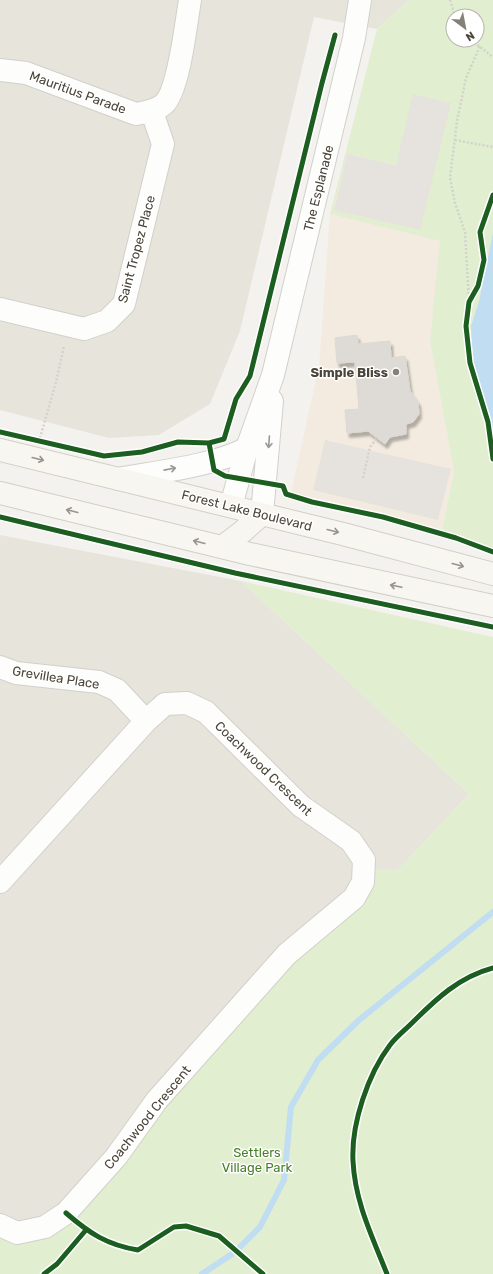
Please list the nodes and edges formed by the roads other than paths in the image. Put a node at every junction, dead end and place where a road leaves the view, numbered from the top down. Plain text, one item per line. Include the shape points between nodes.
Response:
1 (190, 0) edge
2 (360, 0) edge
3 (0, 70) edge
4 (152, 112) junction
5 (0, 309) edge
6 (273, 375) junction
7 (246, 448) junction
8 (0, 450) edge
9 (118, 479) junction
10 (0, 494) edge
11 (231, 506) junction
12 (262, 514) junction
13 (242, 532) junction
14 (222, 547) junction
15 (250, 554) junction
16 (493, 574) edge
17 (493, 606) edge
18 (0, 667) edge
19 (146, 721) junction
20 (0, 882) edge
21 (0, 1225) edge

1 - 4 street via 174,89 165,104
2 - 6 street, The Esplanade via 354,38
3 - 4 street, Mauritius Parade via 26,73 136,114
4 - 5 street, Saint Tropez Place via 163,144 124,304 107,321 84,329
6 - 7 street, The Esplanade
6 -> 12 street, The Esplanade
9 -> 7 street via 212,461 234,455
7 - 11 street, The Esplanade
8 -> 9 main road, Forest Lake Boulevard
9 - 11 main road, Forest Lake Boulevard
14 -> 10 main road
11 - 12 main road, Forest Lake Boulevard
11 - 13 main road
12 - 13 main road
12 -> 16 main road, Forest Lake Boulevard
13 - 14 main road
13 - 15 main road
14 - 15 main road
17 -> 15 main road
18 - 19 street, Grevillea Place via 16,673 99,682 117,690
19 - 20 street, Coachwood Crescent
19 - 21 street, Coachwood Crescent via 165,704 187,703 206,712 301,806 351,841 364,860 363,882 354,898 287,954 157,1100 116,1157 66,1213 44,1227 17,1233

